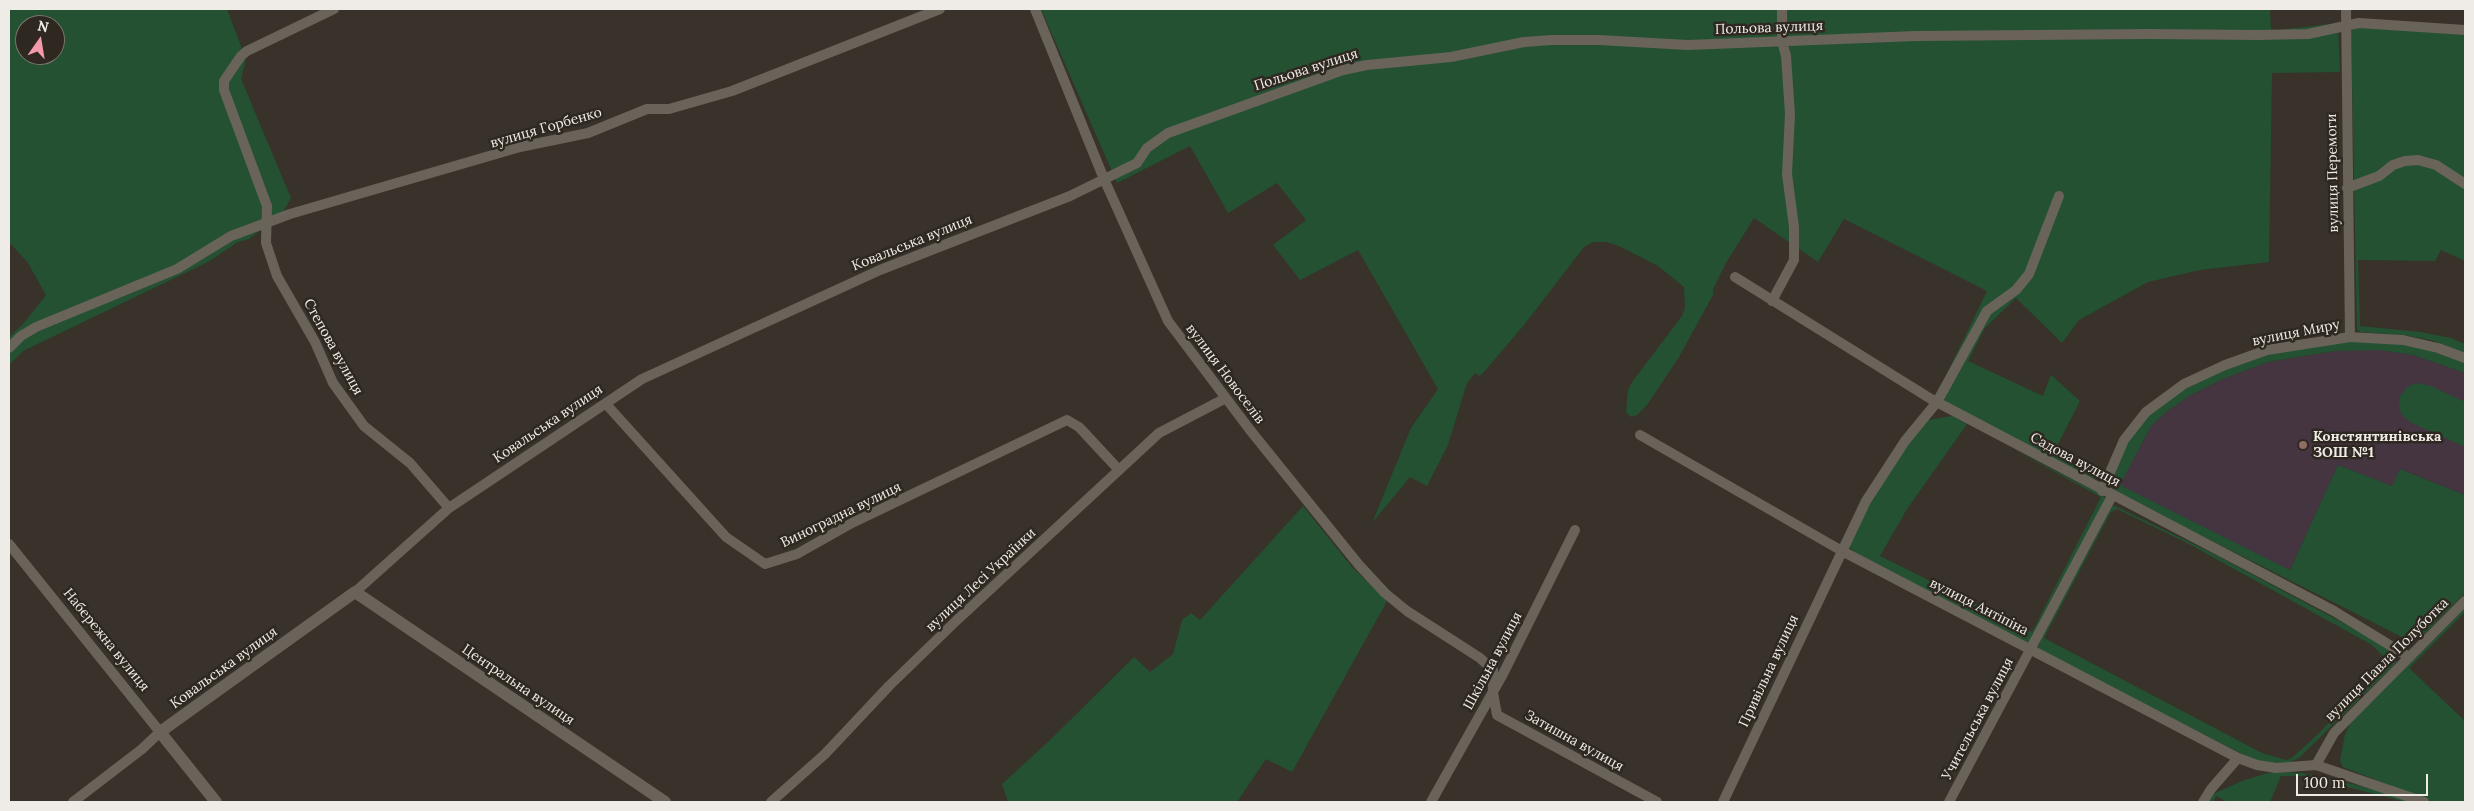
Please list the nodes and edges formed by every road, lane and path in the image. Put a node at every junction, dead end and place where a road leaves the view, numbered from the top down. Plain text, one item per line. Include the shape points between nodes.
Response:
1 (334, 9) edge
2 (940, 9) edge
3 (1034, 9) edge
4 (1782, 9) edge
5 (2346, 9) edge
6 (2346, 24) junction
7 (2465, 30) edge
8 (1782, 42) junction
9 (1104, 179) junction
10 (2465, 184) edge
11 (2346, 188) junction
12 (2059, 196) dead end
13 (267, 224) junction
14 (1735, 278) dead end
15 (1772, 300) junction
16 (2350, 337) junction
17 (9, 348) edge
18 (2465, 358) edge
19 (1226, 398) junction
20 (1937, 402) junction
21 (606, 404) junction
22 (1640, 434) dead end
23 (1118, 470) junction
24 (2102, 491) junction
25 (2112, 496) junction
26 (450, 508) junction
27 (1575, 530) dead end
28 (9, 544) edge
29 (1842, 551) junction
30 (356, 592) junction
31 (2465, 601) edge
32 (2031, 650) junction
33 (2409, 657) junction
34 (1493, 693) junction
35 (160, 732) junction
36 (2238, 758) junction
37 (2316, 765) junction
38 (77, 801) edge
39 (216, 802) edge
40 (665, 802) edge
41 (771, 802) edge
42 (1431, 802) edge
43 (1657, 802) edge
44 (1722, 802) edge
45 (1949, 802) edge
46 (2202, 802) edge
47 (2424, 802) edge

1 - 13 street, Степова вулиця via 247,51 224,81 224,90 263,192
2 - 13 street, вулиця Горбенко via 732,91 669,108 642,110 588,133 520,148 290,214
3 - 9 street, вулиця Новоселів
4 - 8 street
5 - 6 street, вулиця Перемоги
6 - 7 street, Польова вулиця
6 - 8 street, Польова вулиця via 2308,34 1954,36
6 - 11 street, вулиця Перемоги
8 - 9 street, Польова вулиця via 1688,45 1599,40 1524,42 1452,57 1359,66 1168,133 1147,148 1137,163
8 - 15 street via 1788,72 1790,114 1786,174 1794,227 1794,260
9 - 19 street, вулиця Новоселів via 1168,321
9 - 21 street, Ковальська вулиця via 1070,196 880,270 642,380
10 - 11 street via 2436,165 2418,160 2393,165 2379,176
11 - 16 street, вулиця Перемоги
12 - 20 street, Привільна вулиця via 2029,274 2016,290 1987,311
13 - 17 street, вулиця Горбенко via 231,236 177,269 36,328
13 - 26 street, Степова вулиця via 266,243 277,276 333,383 364,426 410,463
14 - 15 street, Садова вулиця
15 - 20 street, Садова вулиця
16 - 18 street, вулиця Миру via 2404,340
16 - 24 street, вулиця Миру via 2266,350 2184,384 2159,400 2136,423 2124,440
19 - 23 street, вулиця Лесі Українки via 1158,433
19 - 34 street, вулиця Новоселів via 1359,565 1385,592 1407,611 1494,670
20 - 24 street, Садова вулиця
20 - 29 street, Привільна вулиця via 1905,441 1866,500
21 - 23 street, Виноградна вулиця via 726,537 765,564 797,554 852,523 1067,420 1079,427
21 - 26 street, Ковальська вулиця
22 - 29 street, вулиця Антіпіна
23 - 41 street, вулиця Лесі Українки via 956,621 825,754
24 - 25 street, Садова вулиця
25 - 32 street, Учительська вулиця
25 - 33 street, Садова вулиця via 2334,611
26 - 30 street, Ковальська вулиця
27 - 34 street, Шкільна вулиця
28 - 35 street, Набережна вулиця
29 - 32 street, вулиця Антіпіна
29 - 44 street, Привільна вулиця
30 - 35 street, Ковальська вулиця
30 - 40 street, Центральна вулиця
31 - 33 street, вулиця Павла Полуботка
32 - 36 street, вулиця Антіпіна
32 - 45 street, Учительська вулиця
33 - 37 street, вулиця Павла Полуботка via 2334,733
34 - 42 street, Шкільна вулиця
34 - 43 street, Затишна вулиця via 1497,715
35 - 38 street, Ковальська вулиця
35 - 39 street, Набережна вулиця
36 - 37 street, вулиця Антіпіна via 2276,768
36 - 46 street
37 - 47 street

